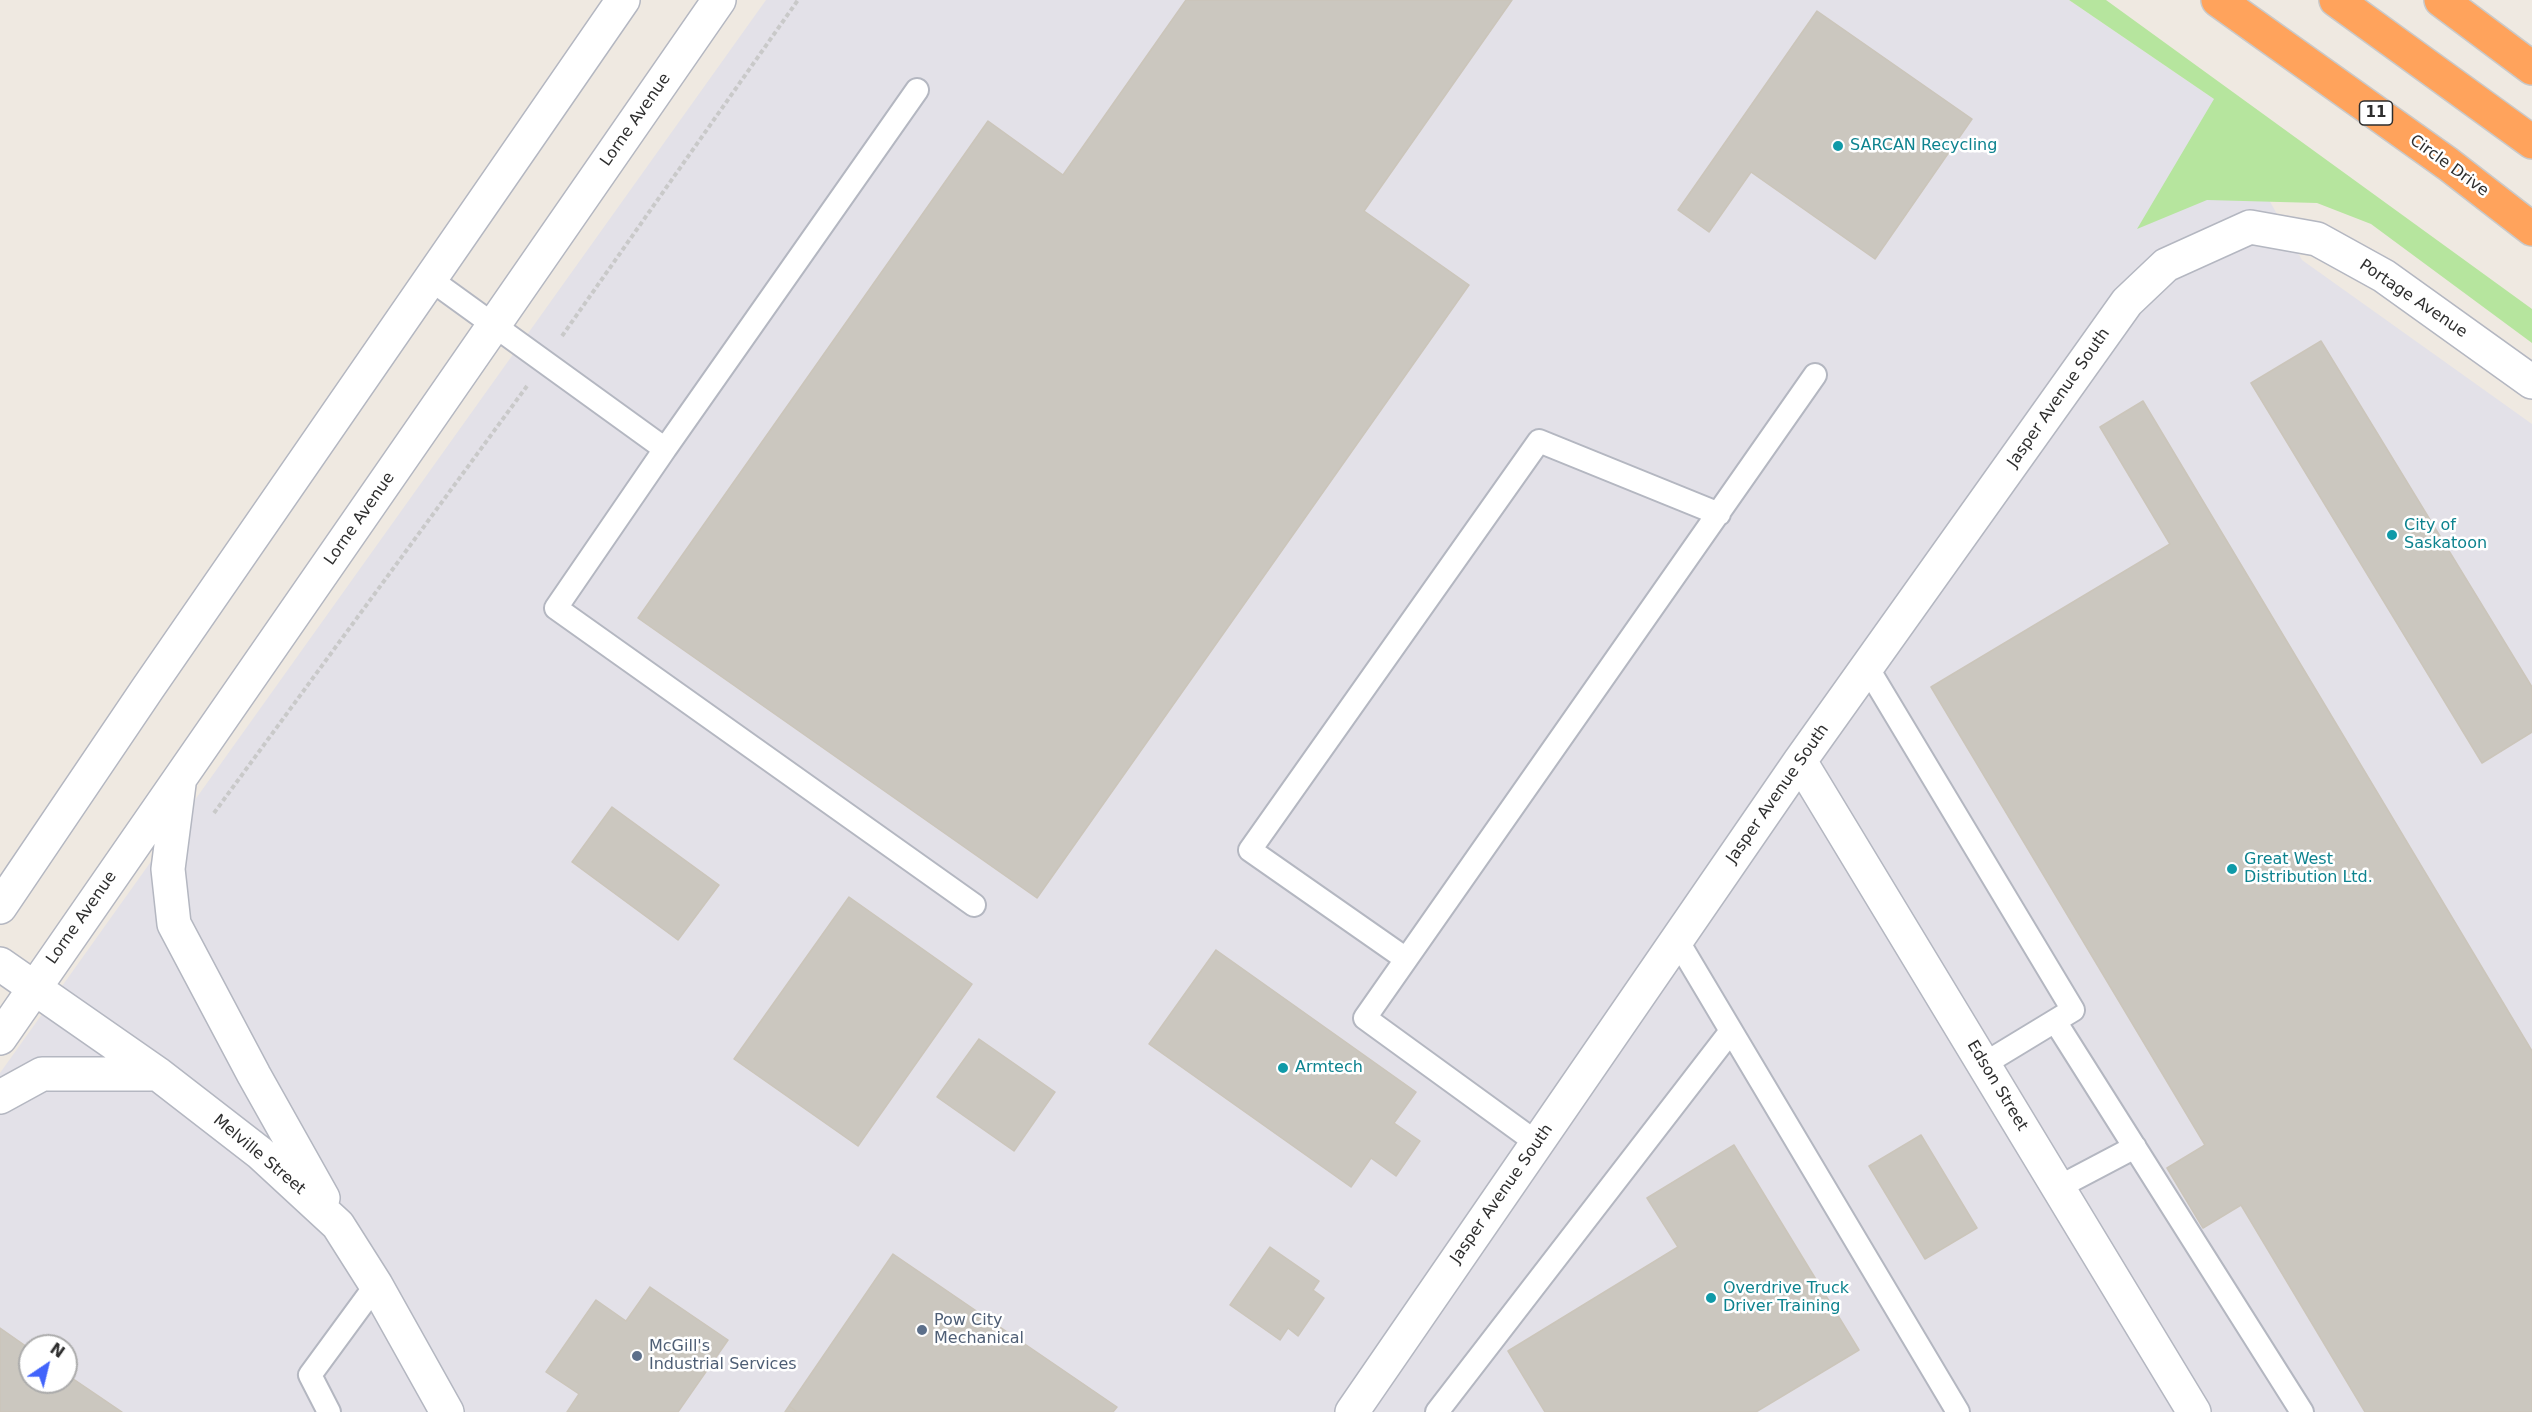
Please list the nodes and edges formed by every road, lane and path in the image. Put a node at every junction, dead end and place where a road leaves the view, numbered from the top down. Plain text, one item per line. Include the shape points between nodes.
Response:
1 (623, 0) edge
2 (719, 0) edge
3 (798, 0) edge
4 (2218, 0) edge
5 (2336, 0) edge
6 (2441, 0) edge
7 (2532, 68) edge
8 (917, 90) dead end
9 (2532, 142) edge
10 (2250, 227) joint
11 (2532, 229) edge
12 (430, 279) junction
13 (495, 324) junction
14 (545, 361) junction
15 (1815, 375) dead end
16 (2532, 382) edge
17 (665, 449) junction
18 (1719, 514) junction
19 (1867, 667) junction
20 (1800, 761) junction
21 (179, 780) junction
22 (212, 821) dead end
23 (974, 905) dead end
24 (0, 907) edge
25 (1677, 940) junction
26 (1406, 959) junction
27 (0, 964) edge
28 (34, 988) junction
29 (2055, 1021) junction
30 (1731, 1031) junction
31 (0, 1038) edge
32 (1984, 1064) junction
33 (158, 1074) junction
34 (0, 1097) edge
35 (1537, 1143) junction
36 (2135, 1147) junction
37 (2059, 1187) junction
38 (338, 1225) junction
39 (376, 1285) junction
40 (329, 1412) edge
41 (447, 1412) edge
42 (1352, 1412) edge
43 (1437, 1412) edge
44 (1958, 1412) edge
45 (2194, 1412) edge
46 (2302, 1412) edge

1 - 12 street
2 - 13 street, Lorne Avenue
3 - 14 path
4 - 11 highway, Circle Drive / 11 via 2448,164
5 - 9 highway
6 - 7 highway
8 - 17 lane
10 - 16 street, Portage Avenue via 2318,238 2384,276
10 - 19 street, Jasper Avenue South via 2166,266 2127,302
12 - 13 lane
12 - 24 street
13 - 14 lane
13 - 21 street, Lorne Avenue
14 - 17 lane
14 - 22 path via 215,810
15 - 18 lane
17 - 23 lane via 556,608
18 - 26 lane
18 - 26 lane via 1539,441 1250,850
19 - 20 street, Jasper Avenue South
19 - 29 lane via 2073,1010
20 - 25 street, Jasper Avenue South
20 - 32 street, Edson Street
21 - 28 street, Lorne Avenue
21 - 38 street via 168,869 174,924
25 - 30 lane
25 - 35 street, Jasper Avenue South
26 - 35 lane via 1365,1018
27 - 28 street, Melville Street
28 - 31 street, Lorne Avenue
28 - 33 street, Melville Street
29 - 32 lane
29 - 36 lane
30 - 43 lane
30 - 44 lane
32 - 37 street, Edson Street
33 - 34 street via 42,1074
33 - 38 street, Melville Street via 260,1153
35 - 42 street, Jasper Avenue South
36 - 37 lane
36 - 46 lane
37 - 45 street, Edson Street
38 - 39 street, Melville Street
39 - 40 lane via 310,1375
39 - 41 street, Melville Street

